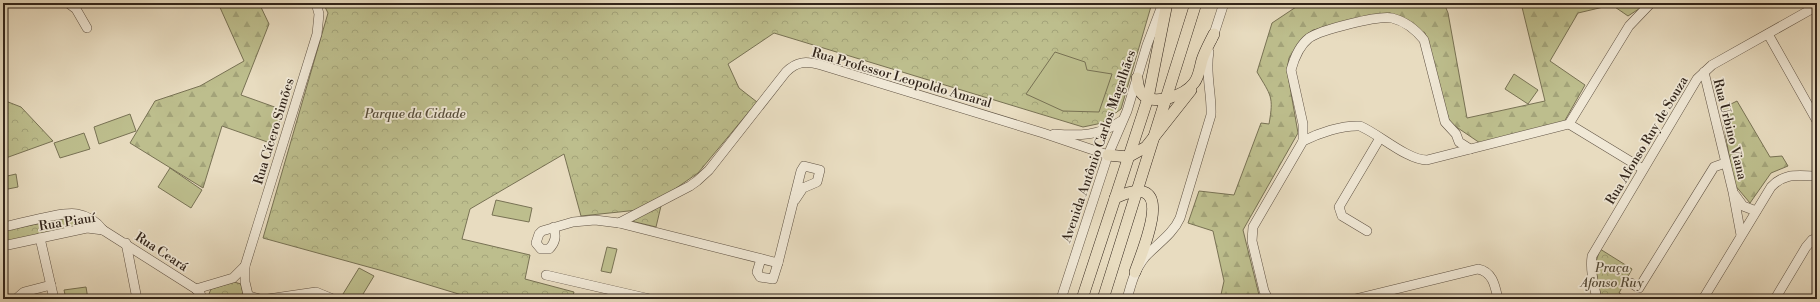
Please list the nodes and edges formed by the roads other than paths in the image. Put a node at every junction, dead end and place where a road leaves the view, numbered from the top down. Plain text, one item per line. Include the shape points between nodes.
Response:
1 (68, 3) edge
2 (316, 3) edge
3 (1163, 3) edge
4 (1167, 3) edge
5 (1196, 3) edge
6 (1224, 3) edge
7 (1651, 3) edge
8 (1817, 6) edge
9 (86, 28) dead end
10 (1214, 34) junction
11 (1768, 34) junction
12 (1704, 72) junction
13 (1137, 78) junction
14 (1195, 82) junction
15 (1148, 98) junction
16 (1166, 98) junction
17 (1123, 120) junction
18 (1817, 121) edge
19 (1303, 124) junction
20 (1569, 124) junction
21 (1043, 133) junction
22 (1155, 134) junction
23 (1316, 135) junction
24 (1380, 138) junction
25 (1303, 141) junction
26 (1459, 142) junction
27 (1470, 149) junction
28 (1454, 153) junction
29 (1108, 155) junction
30 (1128, 157) junction
31 (1726, 163) junction
32 (1643, 169) junction
33 (1817, 176) edge
34 (1138, 192) junction
35 (1733, 192) junction
36 (1115, 198) junction
37 (795, 200) dead end
38 (1756, 211) junction
39 (76, 214) junction
40 (619, 223) junction
41 (3, 227) edge
42 (554, 227) dead end
43 (78, 230) junction
44 (103, 230) junction
45 (1367, 231) dead end
46 (1741, 235) junction
47 (40, 238) junction
48 (1817, 238) edge
49 (126, 243) junction
50 (3, 246) edge
51 (760, 259) junction
52 (778, 263) junction
53 (245, 266) junction
54 (1135, 272) junction
55 (546, 275) dead end
56 (233, 278) junction
57 (245, 282) junction
58 (1630, 283) dead end
59 (51, 285) junction
60 (196, 289) junction
61 (249, 297) edge
62 (16, 299) edge
63 (54, 299) edge
64 (137, 299) edge
65 (202, 299) edge
66 (260, 299) edge
67 (268, 299) edge
68 (333, 299) edge
69 (650, 299) edge
70 (1061, 299) edge
71 (1082, 299) edge
72 (1103, 299) edge
73 (1126, 299) edge
74 (1268, 299) edge
75 (1355, 299) edge
76 (1498, 299) edge
77 (1597, 299) edge
78 (1702, 299) edge
79 (1775, 299) edge

1 - 9 street via 76,10
2 - 53 street, Rua Cícero Simões via 319,14 317,34
3 - 13 street, Avenida Antônio Carlos Magalhães
4 - 15 main road, Avenida Antônio Carlos Magalhães
5 - 16 main road
6 - 10 street
7 - 20 street via 1629,26
8 - 11 street, Rua Afonso Ruy de Souza
10 - 14 main road via 1204,53
10 - 54 street via 1207,61 1212,99 1211,115 1180,218 1174,229 1151,250
11 - 12 street, Rua Afonso Ruy de Souza
11 - 18 street
12 - 31 street, Rua Urbino Viana
12 - 32 street, Rua Afonso Ruy de Souza
13 - 15 main road via 1140,90
13 - 17 street, Avenida Antônio Carlos Magalhães
14 - 16 main road via 1184,92
14 - 22 main road via 1188,95
15 - 16 main road
15 - 30 main road, Avenida Antônio Carlos Magalhães
16 - 22 main road
17 - 21 street, Rua Professor Leopoldo Amaral via 1096,134
17 - 29 street, Avenida Antônio Carlos Magalhães
19 - 23 street
19 - 25 street
19 - 26 street via 1291,70 1303,44 1325,30 1384,17 1399,20 1415,30 1424,40 1445,122 1456,134
20 - 27 street
20 - 32 street
21 - 29 street, Rua Professor Leopoldo Amaral
21 - 40 street, Rua Professor Leopoldo Amaral via 817,64 797,63 786,72 709,170 697,181
22 - 30 main road via 1146,147
22 - 34 main road
23 - 24 street via 1354,126 1366,128
23 - 25 street
24 - 28 street via 1422,160
24 - 45 street via 1339,207 1342,216
25 - 74 street via 1253,228 1252,241
26 - 27 street
26 - 28 street
27 - 28 street
29 - 30 main road
29 - 70 street, Avenida Antônio Carlos Magalhães
30 - 36 main road, Avenida Antônio Carlos Magalhães
31 - 35 street, Rua Urbino Viana
31 - 58 street via 1714,167 1639,288
32 - 77 street, Rua Afonso Ruy de Souza via 1592,256 1591,269
33 - 38 street via 1782,177 1771,187
34 - 36 main road
34 - 54 main road via 1151,200 1153,214
34 - 72 main road
35 - 38 street, Rua Urbino Viana via 1743,206
35 - 46 street, Rua Urbino Viana
36 - 71 main road, Avenida Antônio Carlos Magalhães
37 - 52 street
38 - 46 street
39 - 41 street, Rua Piauí via 70,213
39 - 43 street via 81,221
39 - 44 street, Rua Piauí via 94,220
40 - 42 street via 584,220
40 - 51 street
43 - 44 street, Rua Piauí
43 - 47 street, Rua Piauí
44 - 49 street, Rua Ceará
46 - 78 street
47 - 50 street, Rua Piauí
47 - 59 street
48 - 79 street via 1806,247
49 - 60 street, Rua Ceará
49 - 64 street
51 - 52 street
51 - 52 street via 758,275 771,280 775,276
53 - 56 street, Rua Cícero Simões
53 - 57 street, Rua Cícero Simões
54 - 73 street
55 - 69 street
56 - 57 street via 240,278
56 - 60 street, Rua Cícero Simões
57 - 61 street, Rua Cícero Simões
59 - 62 street via 24,292
59 - 63 street
60 - 65 street, Rua Ceará
61 - 66 street
67 - 68 street via 316,292
75 - 76 street via 1478,269 1488,273 1492,279

